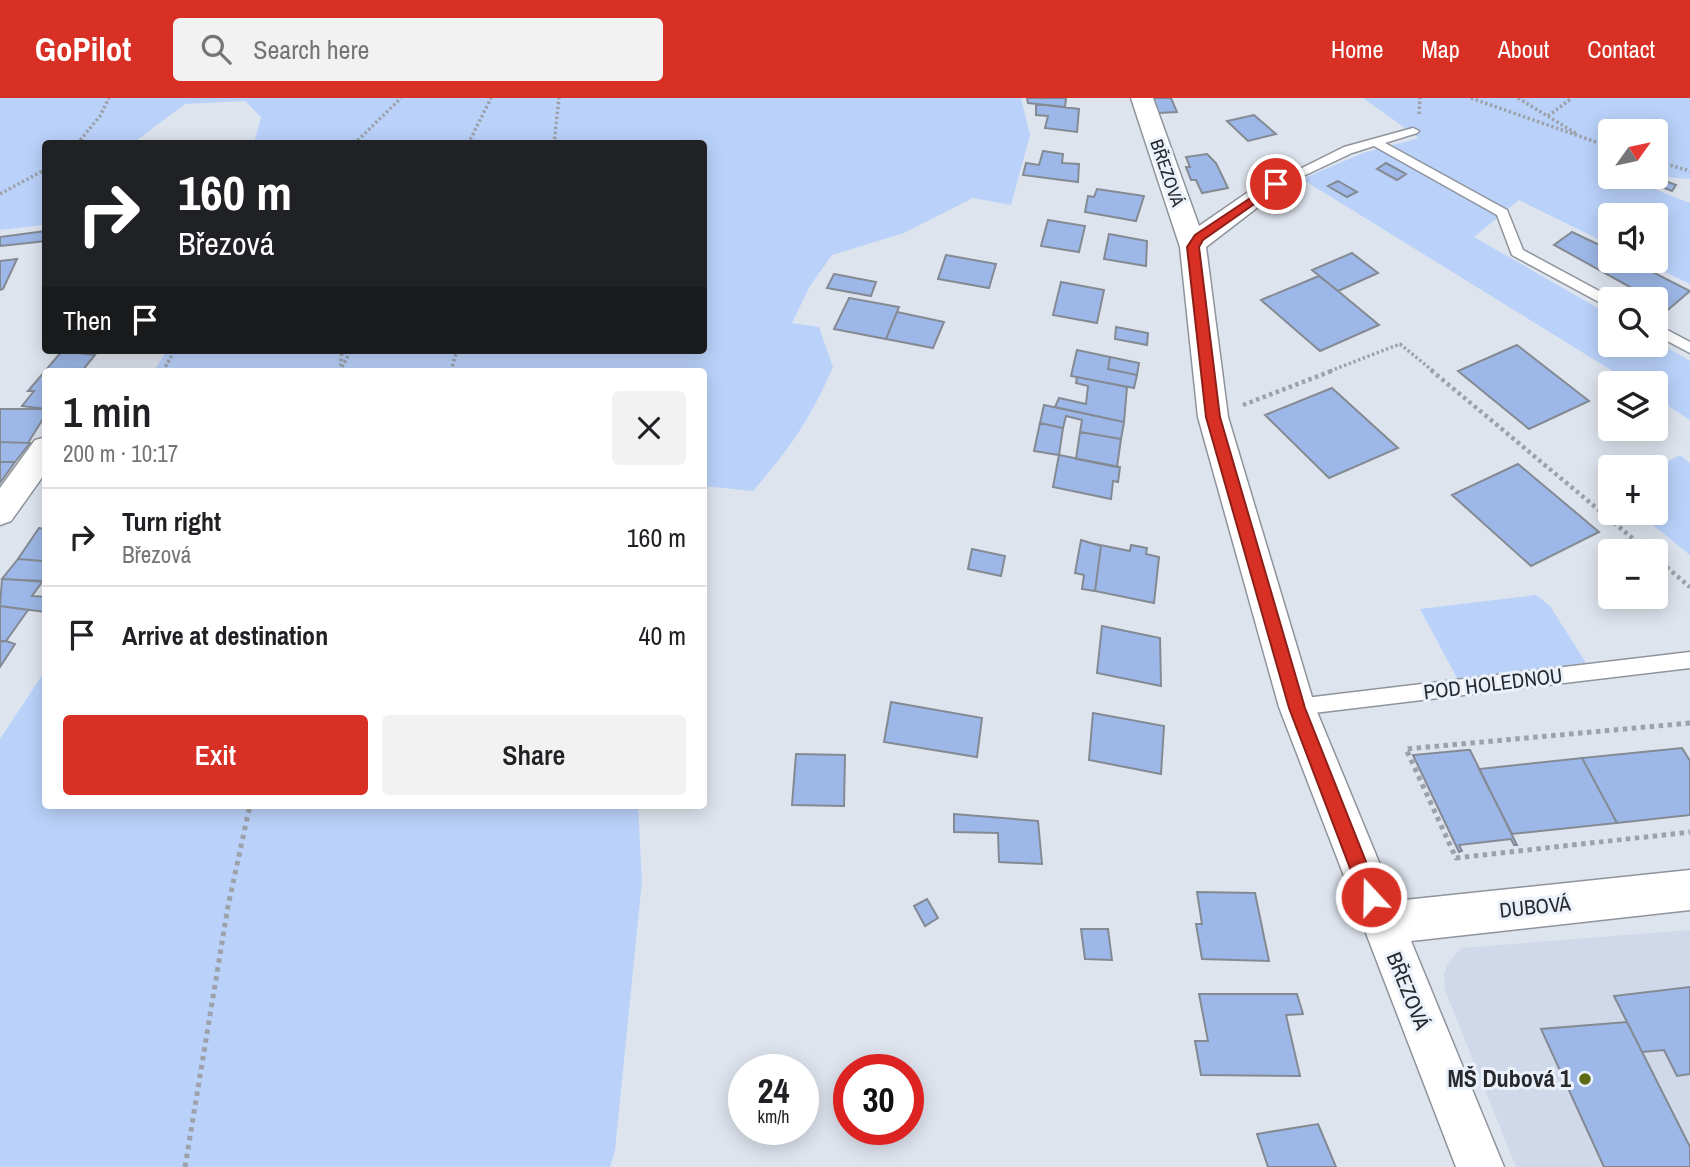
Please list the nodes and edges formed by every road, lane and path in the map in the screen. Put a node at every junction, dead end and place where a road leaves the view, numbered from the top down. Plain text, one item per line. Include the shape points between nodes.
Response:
1 (109, 98) edge
2 (401, 98) edge
3 (491, 98) edge
4 (559, 98) edge
5 (1142, 98) edge
6 (1471, 98) edge
7 (1518, 98) edge
8 (1572, 98) edge
9 (1548, 116) junction
10 (1413, 131) dead end
11 (1583, 139) junction
12 (80, 140) edge
13 (358, 140) edge
14 (470, 140) edge
15 (554, 140) edge
16 (1375, 142) junction
17 (1598, 143) edge
18 (1668, 165) edge
19 (42, 171) edge
20 (1690, 171) edge
21 (1276, 184) joint
22 (0, 194) edge
23 (1193, 247) junction
24 (1598, 296) edge
25 (1668, 335) edge
26 (1690, 348) edge
27 (1213, 417) junction
28 (42, 454) edge
29 (0, 512) edge
30 (1634, 539) edge
31 (1668, 568) edge
32 (1690, 587) edge
33 (1690, 660) edge
34 (1297, 708) junction
35 (1690, 723) edge
36 (249, 809) edge
37 (1690, 832) edge
38 (1690, 890) edge
39 (1381, 923) junction
40 (185, 1167) edge
41 (1480, 1167) edge

1 - 12 path
2 - 13 path
3 - 14 path
4 - 15 path
5 - 23 street, BŘEZOVÁ
6 - 11 path
7 - 9 path
8 - 9 path
9 - 11 path
10 - 16 lane
11 - 17 path
16 - 21 lane
16 - 24 lane via 1503,213 1517,252
18 - 20 path
19 - 22 path
21 - 23 street via 1199,238
23 - 27 street, BŘEZOVÁ
25 - 26 lane
27 - 30 path via 1400,344
27 - 34 street, BŘEZOVÁ
28 - 29 street
31 - 32 path
33 - 34 lane, POD HOLEDNOU
34 - 39 street, BŘEZOVÁ
35 - 37 path via 1406,749 1457,858
36 - 40 path via 228,906
38 - 39 street, DUBOVÁ
39 - 41 street, BŘEZOVÁ

